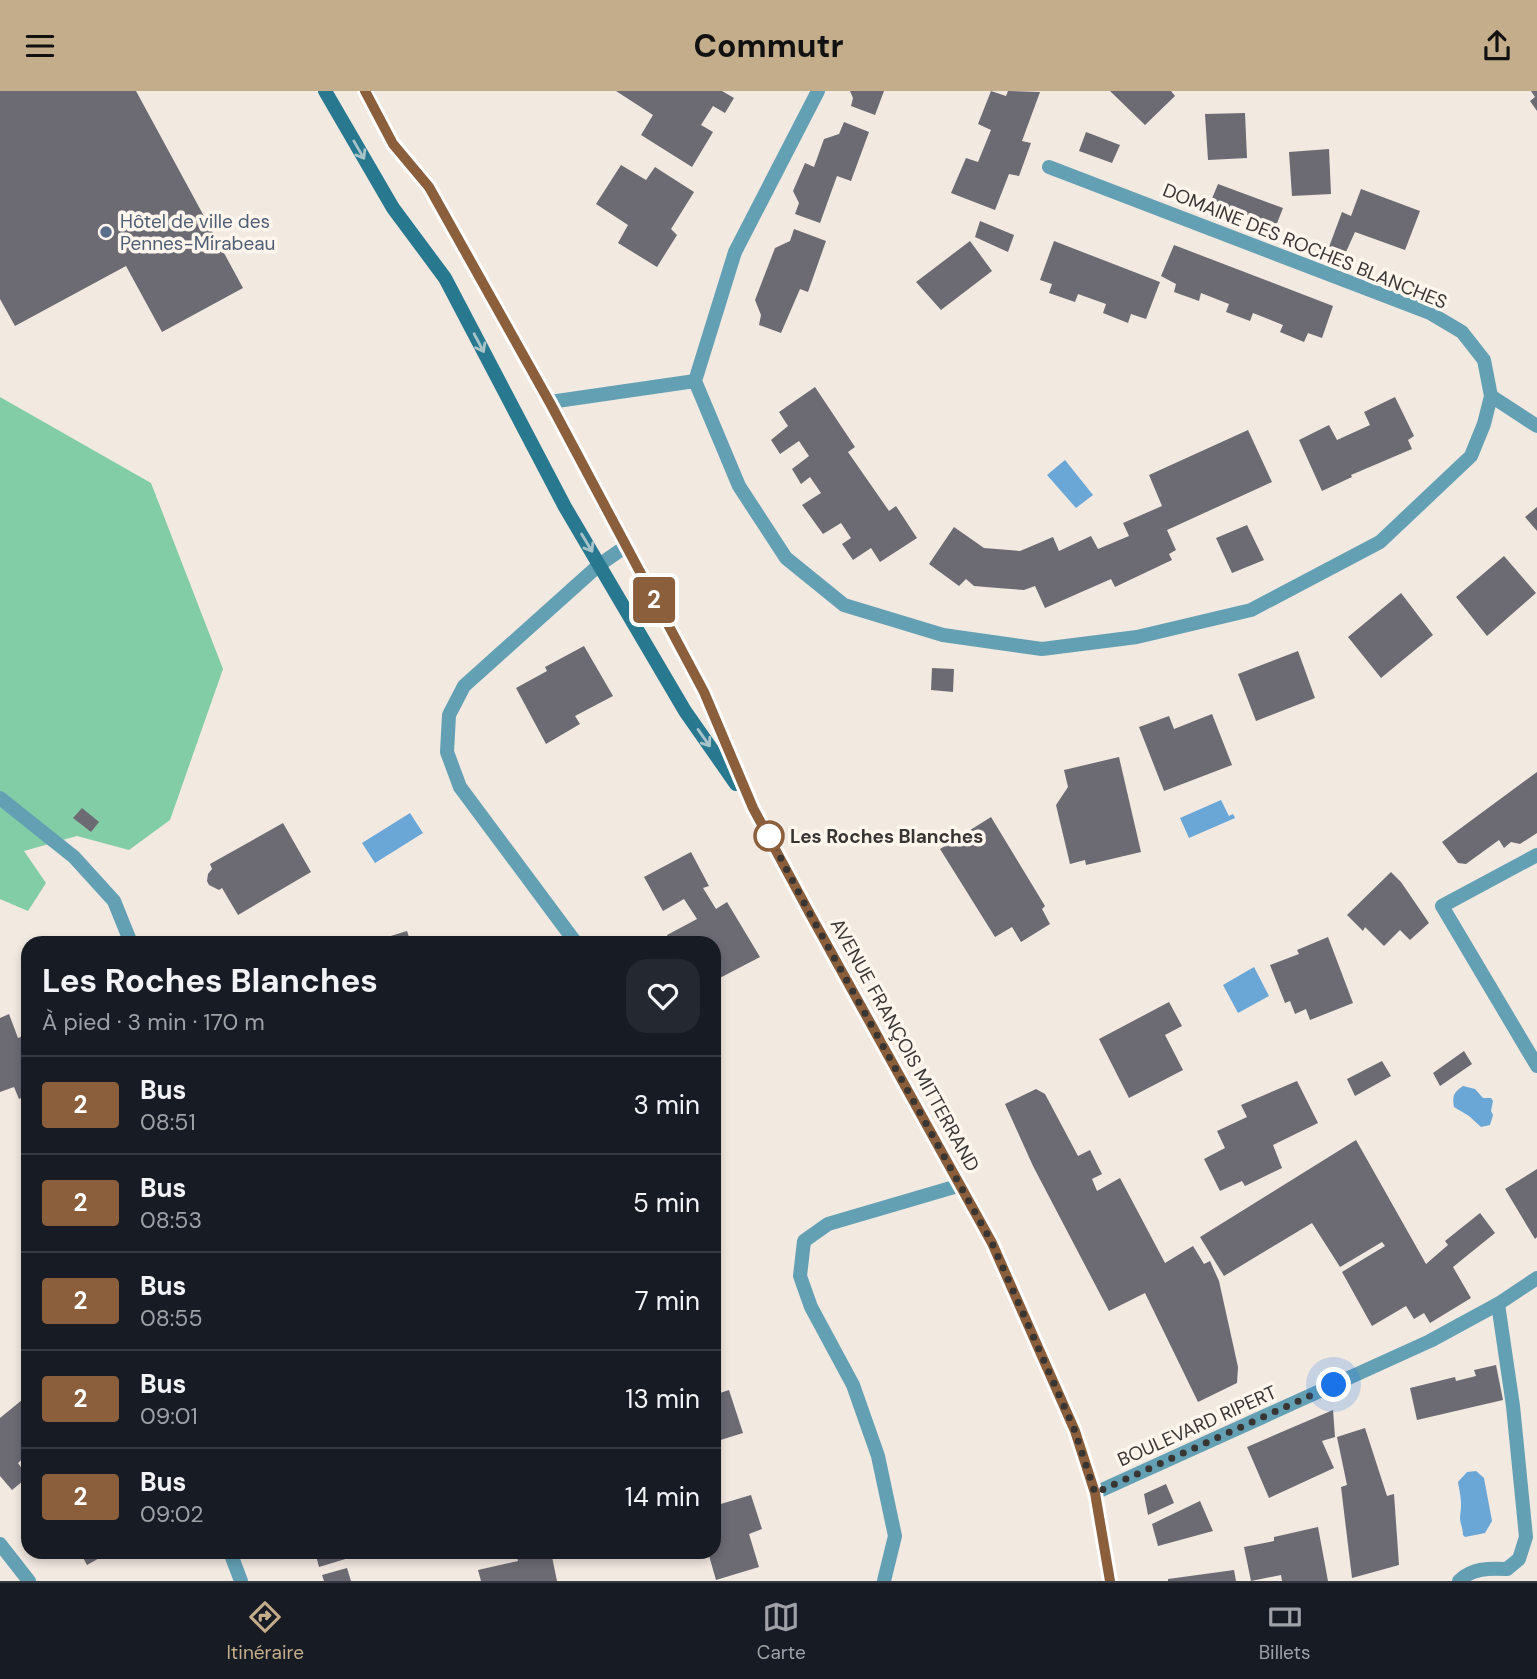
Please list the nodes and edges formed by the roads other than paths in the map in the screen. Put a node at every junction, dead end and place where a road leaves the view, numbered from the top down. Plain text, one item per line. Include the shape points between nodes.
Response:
1 (325, 91) edge
2 (366, 91) edge
3 (818, 91) edge
4 (1049, 167) dead end
5 (695, 381) junction
6 (1491, 396) junction
7 (550, 403) junction
8 (1537, 426) edge
9 (625, 547) junction
10 (599, 565) junction
11 (0, 798) edge
12 (753, 808) junction
13 (1537, 855) edge
14 (128, 936) edge
15 (571, 936) edge
16 (1537, 1066) edge
17 (961, 1185) junction
18 (1537, 1278) edge
19 (1498, 1304) junction
20 (1095, 1493) junction
21 (0, 1544) edge
22 (233, 1559) edge
23 (29, 1581) edge
24 (241, 1581) edge
25 (884, 1581) edge
26 (1110, 1581) edge
27 (1458, 1581) edge

1 -> 10 main road, AVENUE FRANÇOIS MITTERRAND via 393,208 444,278
2 - 7 main road, AVENUE FRANÇOIS MITTERRAND via 393,144 429,187
3 - 5 street via 735,252
4 - 6 street, DOMAINE DES ROCHES BLANCHES via 1430,313 1462,332 1484,360
5 - 6 street, DOMAINE DES ROCHES BLANCHES via 739,486 779,548 844,604 943,635 1042,649 1137,637 1251,610 1380,541 1471,456
5 - 7 street
6 - 8 street
7 - 9 main road, AVENUE FRANÇOIS MITTERRAND
9 - 10 street
9 - 12 main road, AVENUE FRANÇOIS MITTERRAND via 704,692
10 -> 12 main road, AVENUE FRANÇOIS MITTERRAND via 685,711
10 - 15 street via 464,686 449,715 447,752 460,787
11 - 14 street via 74,857 114,901
12 - 17 main road, AVENUE FRANÇOIS MITTERRAND
13 - 16 street via 1442,906
17 - 20 main road, AVENUE FRANÇOIS MITTERRAND via 992,1243 1075,1431
17 - 25 street via 828,1224 804,1241 800,1276 811,1307 853,1385 878,1456 895,1536
18 - 19 street, BOULEVARD RIPERT
19 - 20 street, BOULEVARD RIPERT via 1430,1341
19 - 27 street via 1526,1537 1519,1559 1507,1569 1466,1573
20 - 26 main road, AVENUE FRANÇOIS MITTERRAND
21 - 23 street
22 - 24 street

